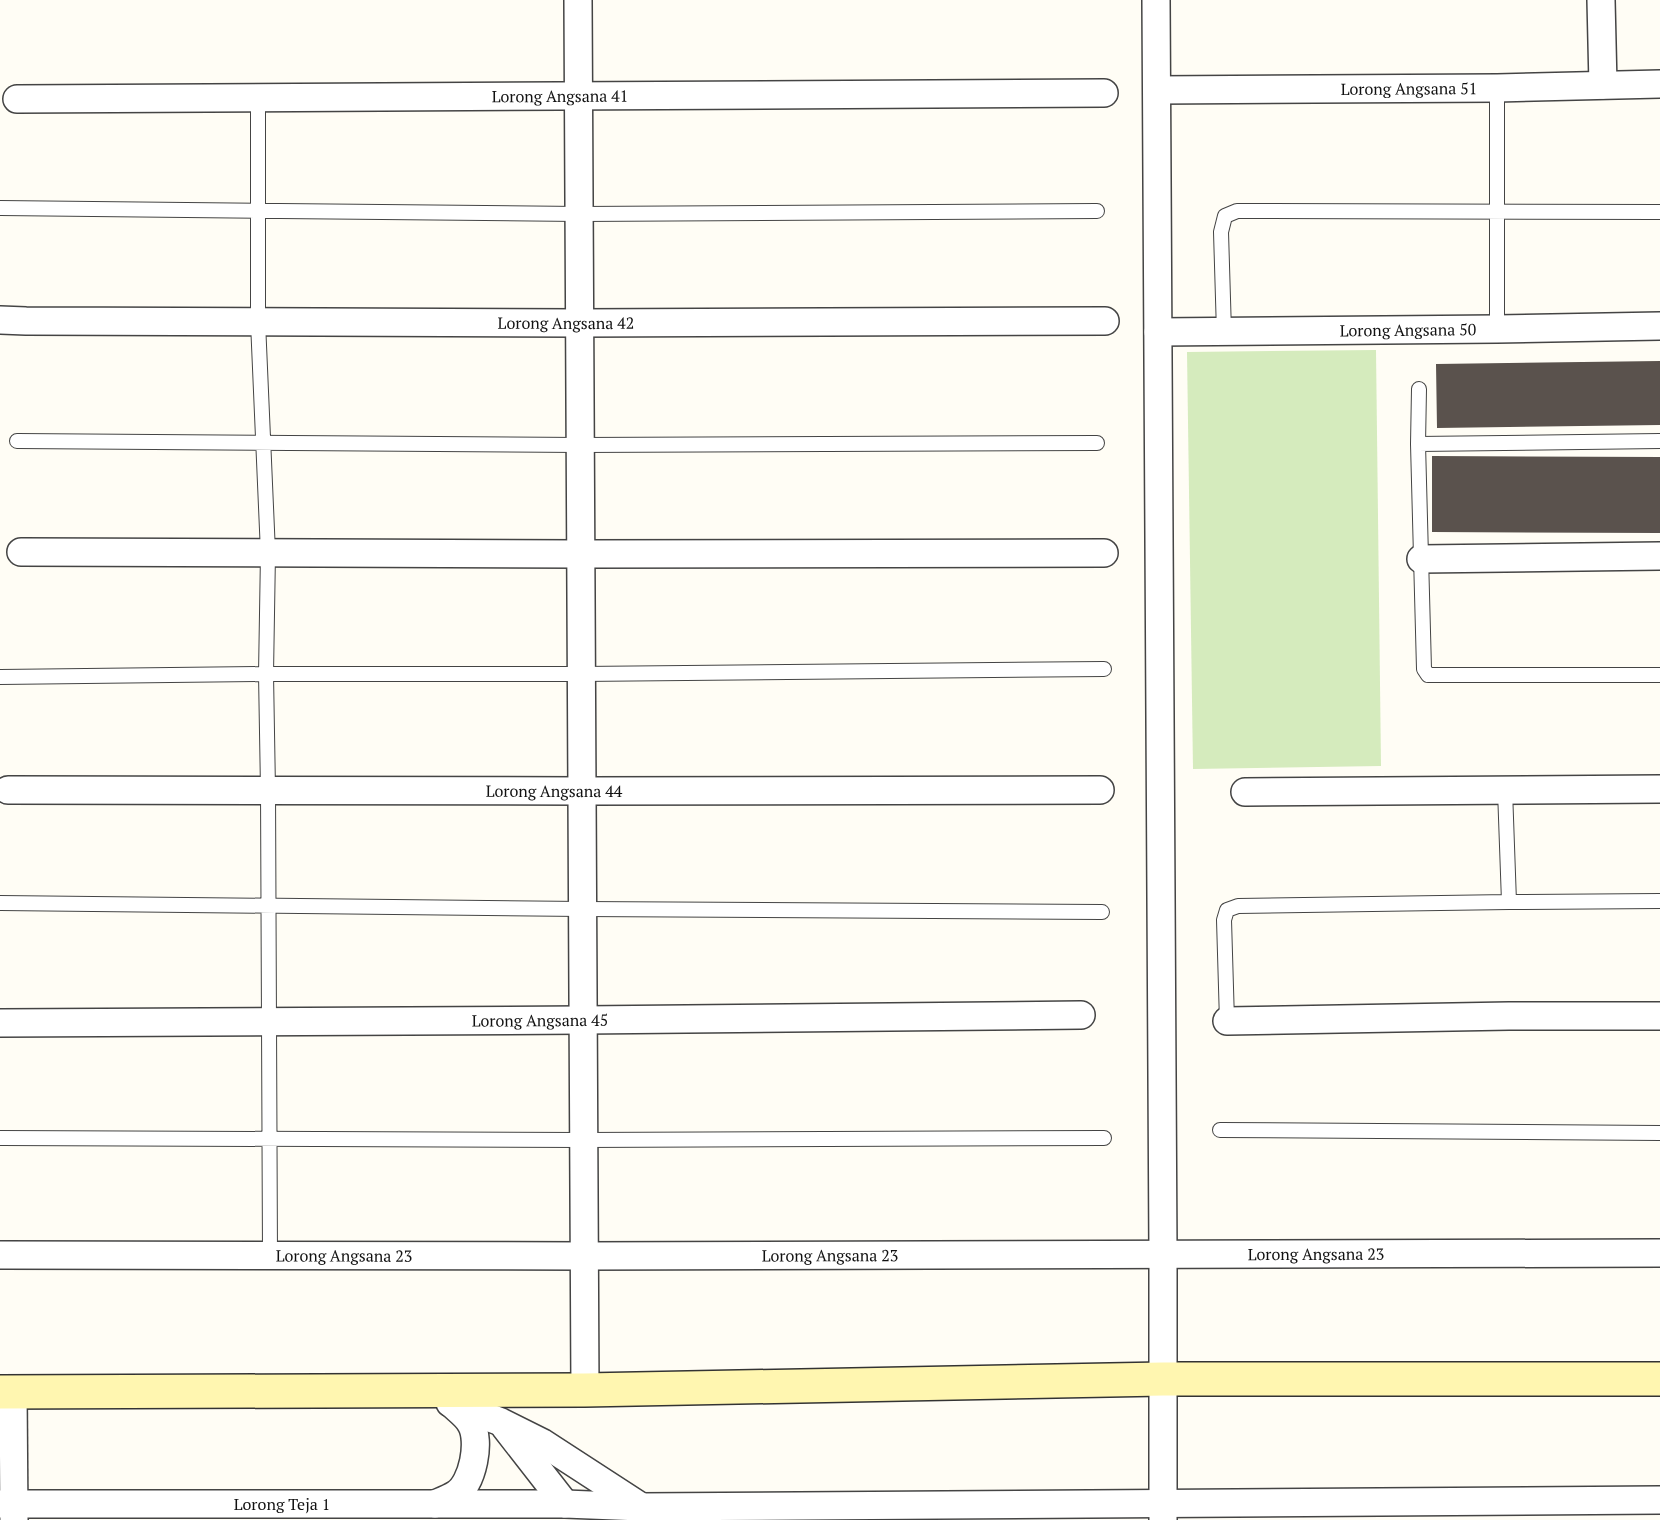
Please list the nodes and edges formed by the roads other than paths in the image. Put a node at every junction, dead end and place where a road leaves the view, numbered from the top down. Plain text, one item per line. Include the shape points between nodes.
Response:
1 (578, 0) edge
2 (1156, 0) edge
3 (1601, 0) edge
4 (1660, 84) edge
5 (1602, 85) junction
6 (1497, 88) junction
7 (1157, 90) junction
8 (1104, 93) dead end
9 (579, 96) junction
10 (258, 98) junction
11 (17, 99) dead end
12 (0, 208) edge
13 (258, 211) junction
14 (1097, 211) dead end
15 (1497, 212) junction
16 (1660, 212) edge
17 (579, 214) junction
18 (13, 320) edge
19 (1105, 321) dead end
20 (258, 322) junction
21 (580, 323) junction
22 (1660, 326) edge
23 (1497, 329) junction
24 (1158, 332) junction
25 (1224, 332) junction
26 (1419, 389) dead end
27 (17, 441) dead end
28 (1660, 441) edge
29 (262, 443) junction
30 (1097, 443) dead end
31 (1418, 444) junction
32 (580, 445) junction
33 (21, 552) dead end
34 (268, 553) junction
35 (1104, 553) dead end
36 (581, 554) junction
37 (1660, 556) edge
38 (1421, 559) junction
39 (1104, 669) dead end
40 (266, 674) junction
41 (581, 674) junction
42 (1660, 675) edge
43 (0, 677) edge
44 (1660, 789) edge
45 (8, 790) dead end
46 (268, 790) junction
47 (1100, 790) dead end
48 (1505, 790) junction
49 (582, 791) junction
50 (1245, 792) dead end
51 (1660, 901) edge
52 (1509, 902) junction
53 (0, 903) edge
54 (269, 906) junction
55 (582, 909) junction
56 (1102, 912) dead end
57 (1081, 1015) dead end
58 (1660, 1016) edge
59 (583, 1020) junction
60 (269, 1021) junction
61 (1227, 1021) joint
62 (0, 1023) edge
63 (1220, 1130) dead end
64 (1660, 1133) edge
65 (0, 1138) edge
66 (1104, 1138) dead end
67 (269, 1139) junction
68 (583, 1140) junction
69 (1660, 1253) edge
70 (1163, 1254) junction
71 (0, 1255) edge
72 (270, 1255) junction
73 (584, 1256) junction
74 (1163, 1379) junction
75 (1660, 1380) edge
76 (585, 1390) junction
77 (7, 1392) edge
78 (440, 1396) junction
79 (501, 1422) junction
80 (1660, 1500) edge
81 (435, 1504) junction
82 (641, 1507) junction
83 (9, 1509) edge
84 (565, 1512) edge
85 (1163, 1512) edge

1 - 9 street
2 - 7 street
3 - 5 street
4 - 5 street, Lorong Angsana 51
5 - 6 street, Lorong Angsana 51
6 - 7 street, Lorong Angsana 51
6 - 15 lane
7 - 24 street
8 - 9 street, Lorong Angsana 41
9 - 10 street, Lorong Angsana 41
9 - 17 street
10 - 11 street, Lorong Angsana 41
10 - 13 lane
12 - 13 lane
13 - 17 lane
13 - 20 lane
14 - 17 lane
15 - 16 lane
15 - 23 lane
15 - 25 lane via 1237,211 1225,216 1221,232
17 - 21 street
18 - 20 street, Lorong Angsana 42
19 - 21 street, Lorong Angsana 42
20 - 21 street, Lorong Angsana 42
20 - 29 lane
21 - 32 street
22 - 23 street, Lorong Angsana 50
23 - 25 street, Lorong Angsana 50
24 - 25 street, Lorong Angsana 50
24 - 70 street
26 - 31 lane
27 - 29 lane
28 - 31 lane
29 - 32 lane
29 - 34 lane
30 - 32 lane
31 - 38 lane
32 - 36 street
33 - 34 street
34 - 36 street
34 - 40 lane
35 - 36 street
36 - 41 street
37 - 38 street
38 - 42 lane via 1424,669 1428,675
39 - 41 lane
40 - 41 lane
40 - 43 lane
40 - 46 lane
41 - 49 street
44 - 48 street
45 - 46 street, Lorong Angsana 44
46 - 49 street, Lorong Angsana 44
46 - 54 lane
47 - 49 street, Lorong Angsana 44
48 - 50 street
48 - 52 lane
49 - 55 street
51 - 52 lane
52 - 61 lane via 1238,906 1227,910
53 - 54 lane
54 - 55 lane
54 - 60 lane
55 - 56 lane
55 - 59 street
57 - 59 street, Lorong Angsana 45
58 - 61 street
59 - 60 street, Lorong Angsana 45
59 - 68 street
60 - 62 street, Lorong Angsana 45
60 - 67 lane
63 - 64 lane
65 - 67 lane
66 - 68 lane
67 - 68 lane
67 - 72 lane
68 - 73 street
69 - 70 street, Lorong Angsana 23
70 - 73 street, Lorong Angsana 23
70 - 74 street
71 - 72 street, Lorong Angsana 23
72 - 73 street, Lorong Angsana 23
73 - 76 street
74 - 75 street
74 - 76 street
74 - 85 street
76 - 78 street
77 - 78 street
77 - 83 street
78 - 79 street
78 - 81 street via 467,1419 476,1435 473,1465 466,1482 458,1493
79 - 82 street via 543,1443
79 - 84 street
80 - 85 street, Lorong Teja 1
81 - 83 street, Lorong Teja 1
81 - 84 street, Lorong Teja 1
82 - 84 street, Lorong Teja 1
82 - 85 street, Lorong Teja 1

